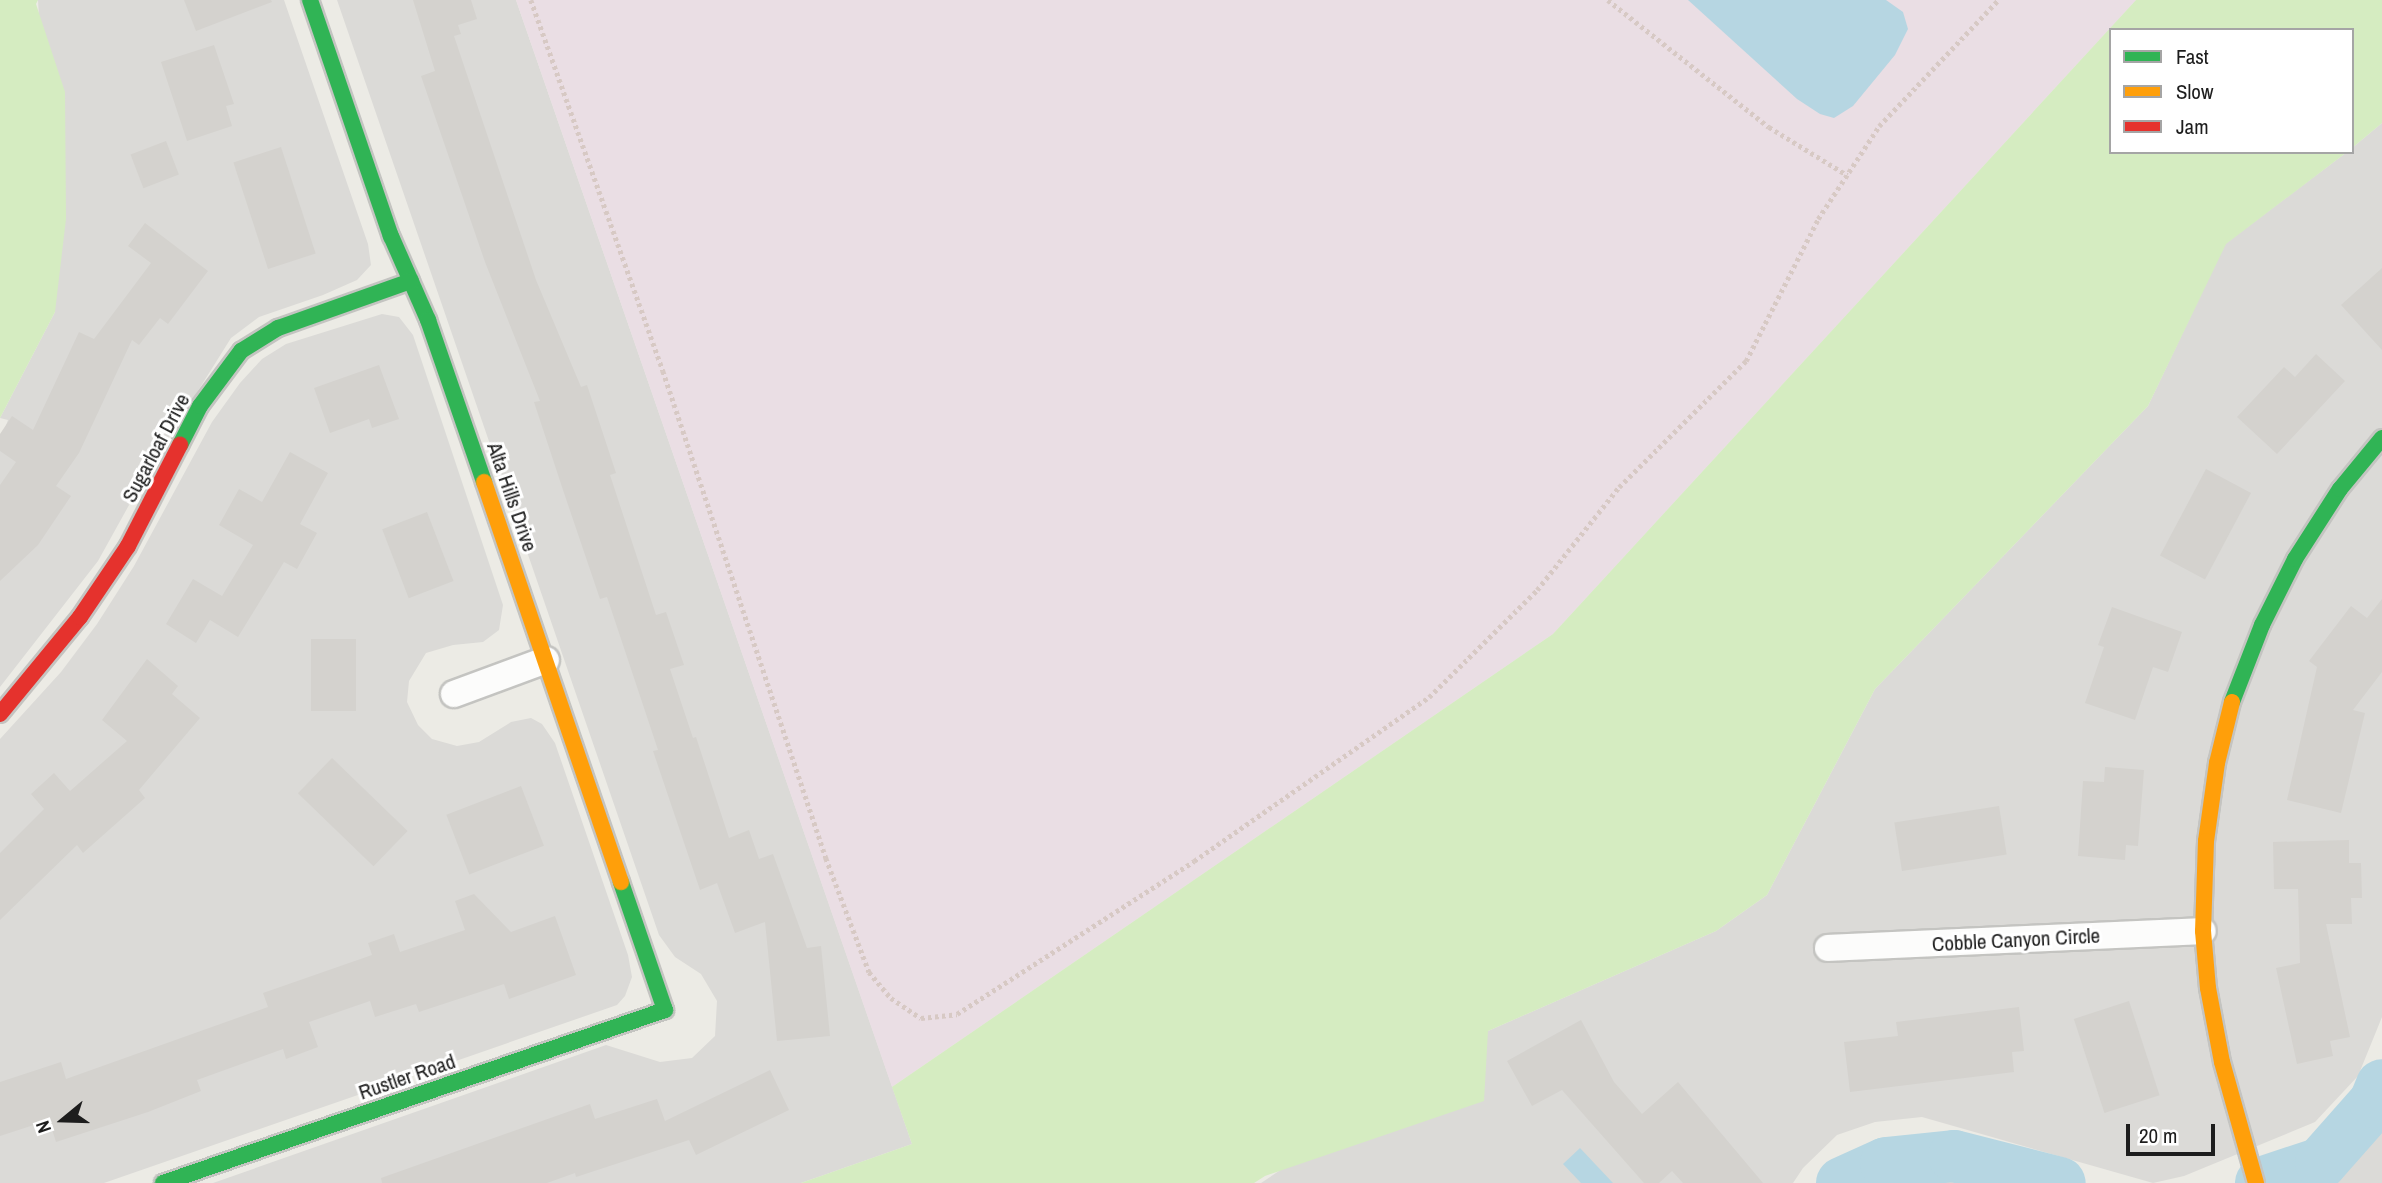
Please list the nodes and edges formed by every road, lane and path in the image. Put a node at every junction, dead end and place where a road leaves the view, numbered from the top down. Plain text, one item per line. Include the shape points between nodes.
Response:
1 (310, 0) edge
2 (531, 0) edge
3 (1608, 0) edge
4 (1998, 0) edge
5 (1847, 175) junction
6 (411, 281) junction
7 (2382, 438) edge
8 (546, 660) junction
9 (454, 694) dead end
10 (0, 714) edge
11 (2203, 931) junction
12 (1828, 948) dead end
13 (665, 1010) joint
14 (163, 1183) edge
15 (2256, 1183) edge

1 - 6 street, Alta Hills Drive via 391,236
2 - 5 path via 869,972 891,998 921,1018 957,1014 1194,861 1429,697 1537,590 1619,487 1746,361 1818,219
3 - 5 path via 1769,127
4 - 5 path via 1879,126
6 - 8 street, Alta Hills Drive
6 - 10 street, Sugarloaf Drive via 278,328 242,351 200,406 128,546 80,617
7 - 11 street via 2340,489 2295,559 2232,701 2206,841
8 - 9 street
8 - 13 street, Alta Hills Drive
11 - 12 street, Cobble Canyon Circle
11 - 15 street via 2208,988
13 - 14 street, Rustler Road

